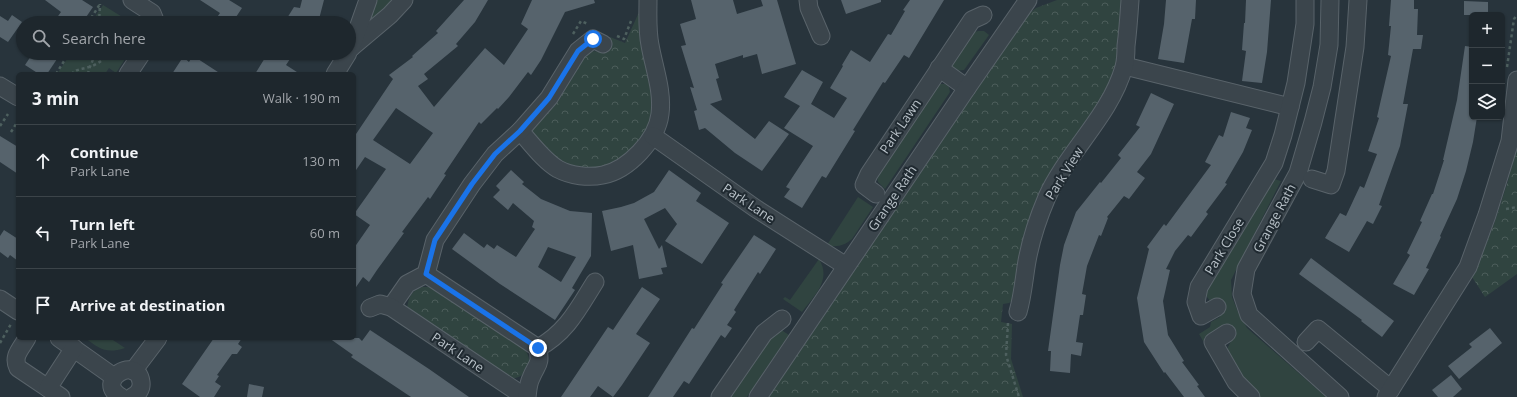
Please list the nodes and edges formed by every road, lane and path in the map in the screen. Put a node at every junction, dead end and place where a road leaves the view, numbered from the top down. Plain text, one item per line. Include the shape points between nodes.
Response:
1 (132, 0) edge
2 (368, 0) edge
3 (404, 0) edge
4 (648, 0) edge
5 (808, 0) edge
6 (1028, 0) edge
7 (1130, 0) edge
8 (1305, 0) edge
9 (1330, 0) edge
10 (1358, 0) edge
11 (984, 15) dead end
12 (1517, 15) edge
13 (92, 16) edge
14 (99, 16) edge
15 (153, 16) edge
16 (356, 32) edge
17 (821, 36) dead end
18 (603, 44) dead end
19 (1329, 45) junction
20 (356, 46) edge
21 (1355, 48) junction
22 (65, 60) edge
23 (93, 60) edge
24 (102, 60) edge
25 (137, 60) edge
26 (344, 60) edge
27 (1125, 66) junction
28 (89, 67) junction
29 (939, 68) junction
30 (57, 72) edge
31 (74, 72) edge
32 (88, 72) edge
33 (129, 72) edge
34 (336, 72) edge
35 (1512, 74) edge
36 (0, 86) edge
37 (967, 88) junction
38 (16, 96) edge
39 (1290, 107) junction
40 (8, 114) dead end
41 (16, 124) edge
42 (0, 126) edge
43 (520, 131) junction
44 (11, 132) dead end
45 (653, 136) junction
46 (1274, 163) junction
47 (1305, 176) junction
48 (870, 190) dead end
49 (846, 266) junction
50 (426, 274) junction
51 (595, 282) dead end
52 (0, 299) edge
53 (391, 307) junction
54 (1217, 307) dead end
55 (370, 308) dead end
56 (1013, 316) joint
57 (15, 318) edge
58 (782, 319) dead end
59 (1227, 332) dead end
60 (26, 340) edge
61 (62, 340) edge
62 (157, 340) edge
63 (1306, 342) dead end
64 (0, 343) edge
65 (74, 348) junction
66 (538, 348) junction
67 (134, 371) junction
68 (114, 377) junction
69 (55, 393) edge
70 (1388, 393) edge
71 (128, 395) edge
72 (526, 397) edge
73 (720, 397) edge
74 (758, 397) edge
75 (1019, 397) edge
76 (1250, 397) edge
77 (1340, 397) edge

1 - 15 street
2 - 16 street
3 - 20 street
4 - 45 street via 648,33 660,98 660,114
5 - 17 street
6 - 37 street, Grange Rath
7 - 27 street, Park View
8 - 39 street, Park Close via 1305,24
9 - 19 street, Grange Rath
10 - 21 street
11 - 29 street, Park Lawn via 972,20
12 - 35 path via 1512,30
13 - 14 path via 100,4
18 - 43 street via 593,39 578,51 549,98
19 - 21 street
19 - 47 street, Grange Rath
21 - 47 street via 1340,152 1331,185
22 - 30 path
23 - 28 path
24 - 28 path
25 - 33 street
26 - 34 street
27 - 39 street
27 - 56 street, Park View via 1109,101 1060,174 1046,201 1030,246 1022,300
28 - 31 path via 79,68
28 - 32 path
29 - 37 street
29 - 48 street, Park Lawn via 869,174
35 - 70 street via 1510,141 1488,215 1468,267
36 - 38 street
37 - 49 street, Grange Rath
39 - 46 street, Park Close
40 - 42 path
41 - 44 path
43 - 45 street via 551,164 573,174 588,177 610,173 624,165 640,152
43 - 50 street via 495,154 444,226 435,240
45 - 49 street, Park Lane via 755,208
46 - 47 street
46 - 54 street, Park Close via 1200,287 1196,302 1201,316
47 - 77 street, Grange Rath via 1246,269 1242,294 1249,315
49 - 74 street, Grange Rath
50 - 53 street via 408,284
50 - 66 street
51 - 66 street via 577,313 562,331
52 - 57 street
53 - 55 street via 380,304
53 - 72 street, Park Lane
56 - 75 path via 1006,355
57 - 64 path
58 - 73 street via 764,332
59 - 76 street via 1213,342 1236,382
60 - 69 street via 16,356 18,368
61 - 65 street
62 - 67 street
63 - 70 street via 1318,329
65 - 68 street
65 - 69 street
66 - 72 street, Park Lane via 538,367 530,381
67 - 68 street via 120,371
67 - 71 street via 141,382
68 - 71 street via 113,386

